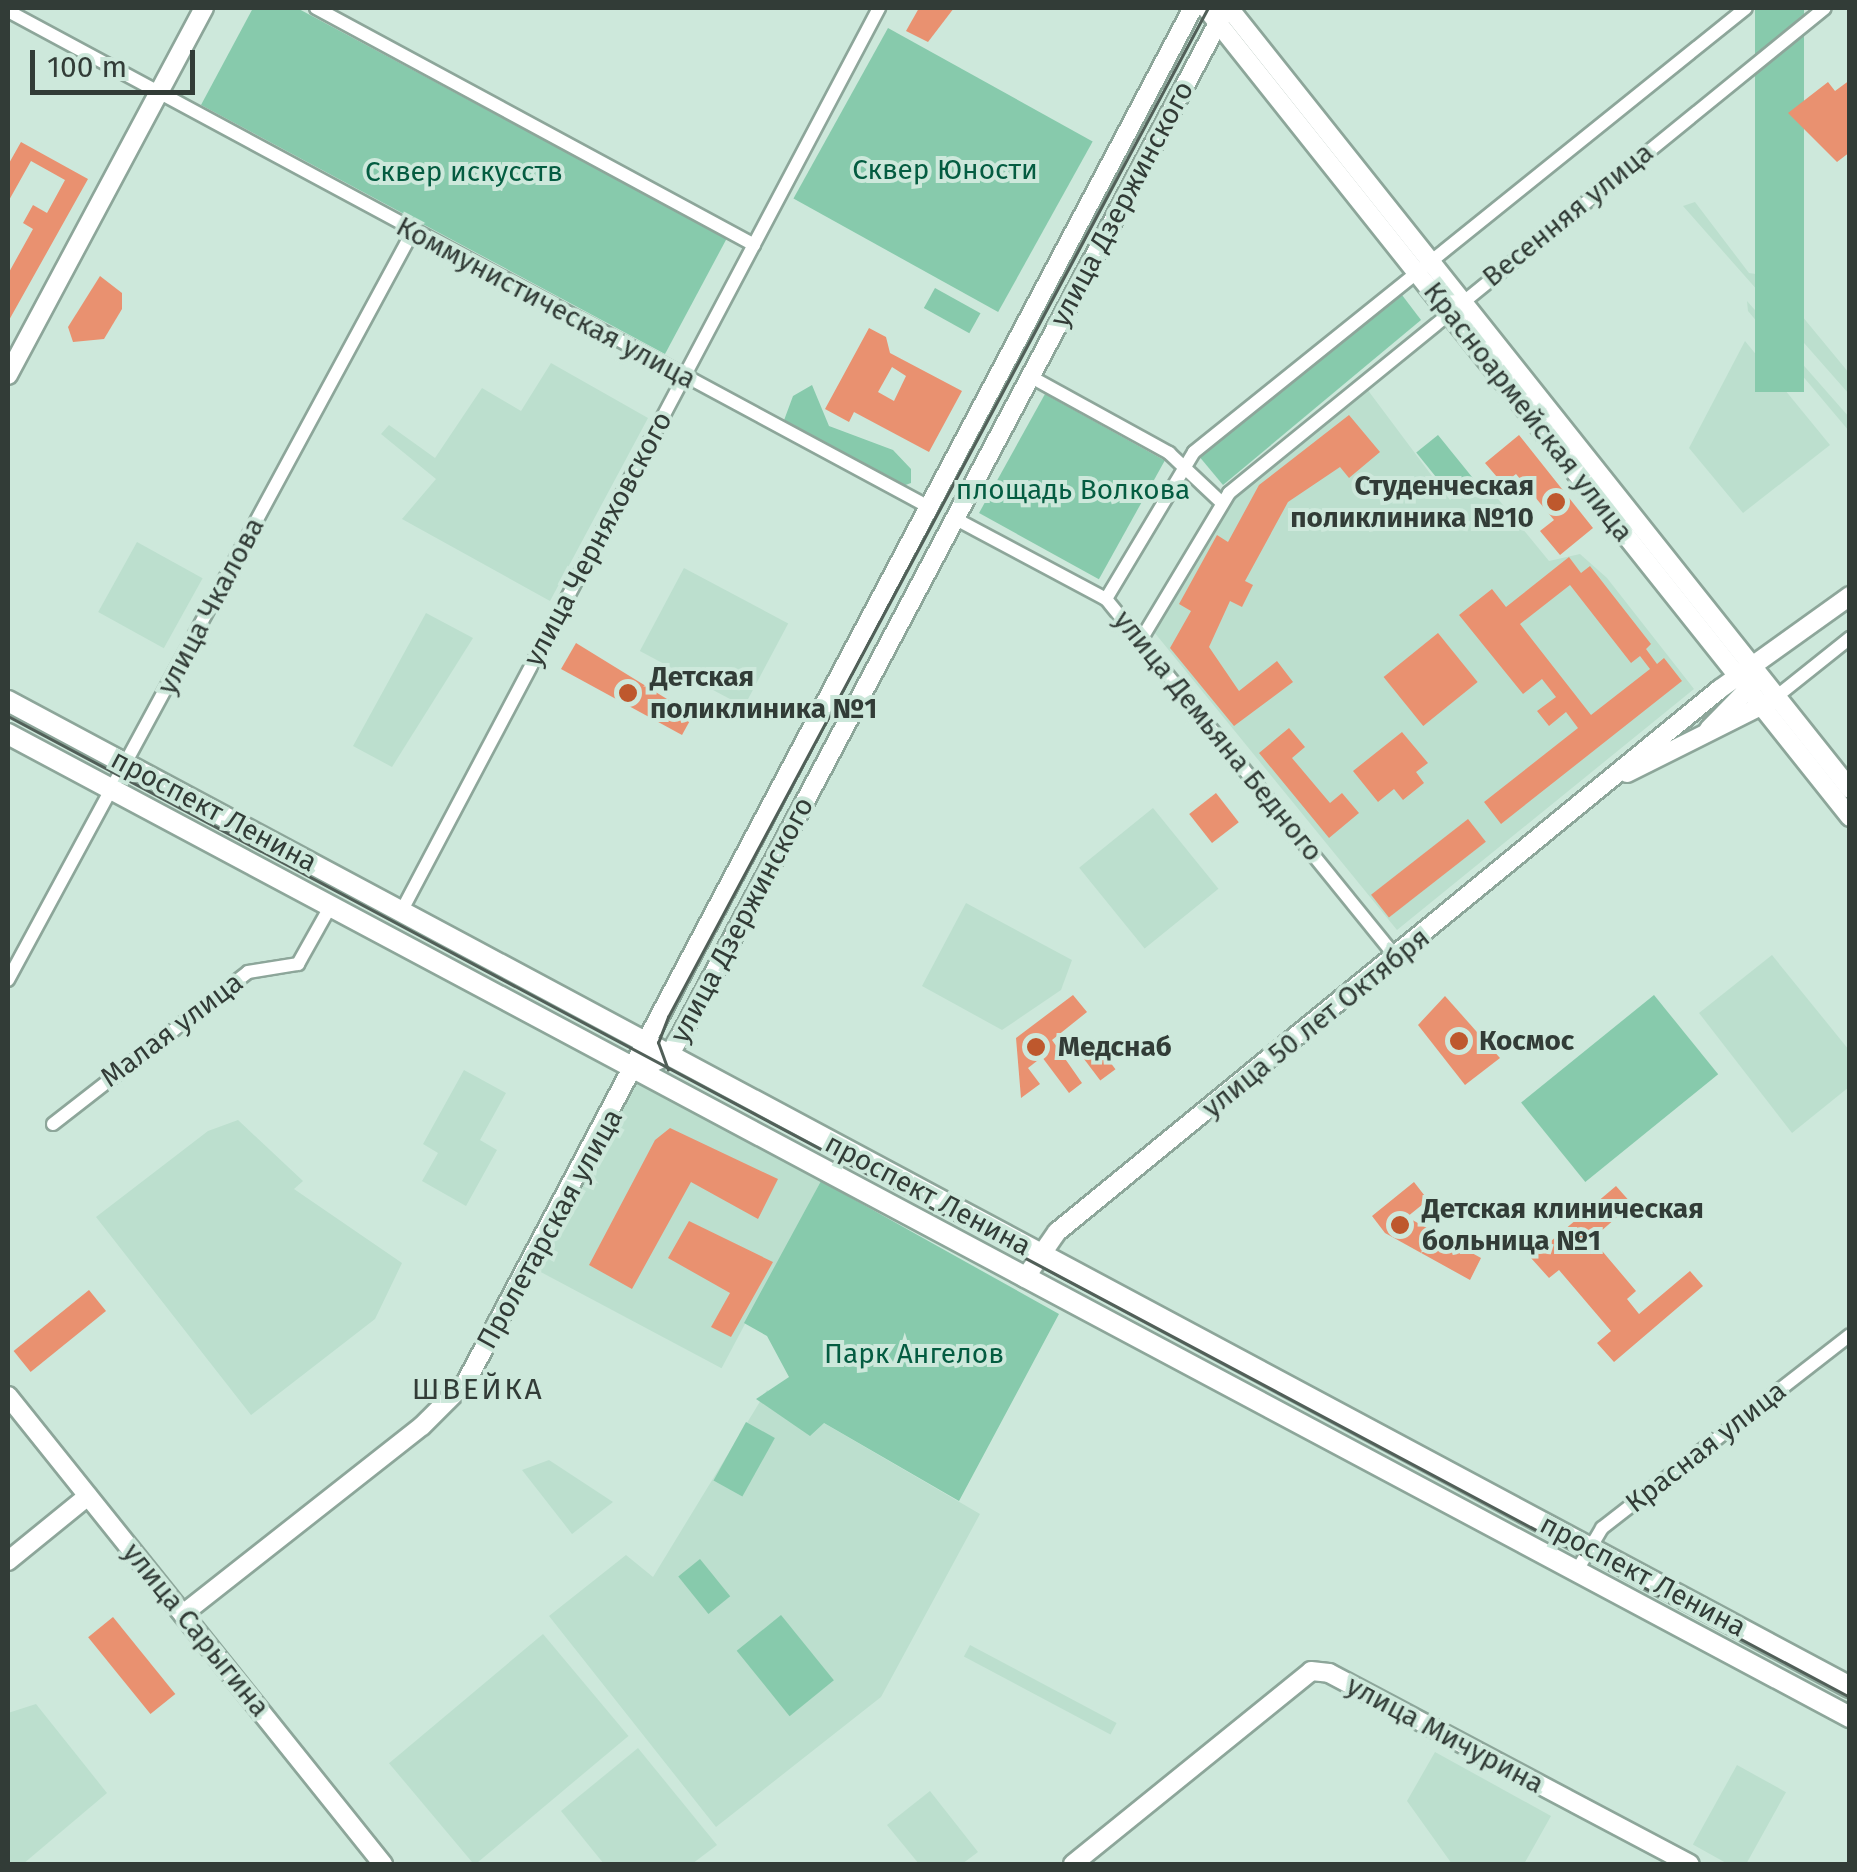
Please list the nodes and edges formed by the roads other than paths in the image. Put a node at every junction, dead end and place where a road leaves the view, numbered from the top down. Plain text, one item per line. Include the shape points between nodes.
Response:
1 (204, 8) edge
2 (316, 8) edge
3 (879, 8) edge
4 (1193, 8) edge
5 (1746, 8) edge
6 (1825, 8) edge
7 (8, 11) edge
8 (1220, 11) edge
9 (158, 94) junction
10 (414, 231) junction
11 (754, 244) junction
12 (1424, 266) junction
13 (1456, 305) junction
14 (8, 375) edge
15 (684, 377) junction
16 (1031, 377) junction
17 (1182, 464) junction
18 (1220, 502) junction
19 (927, 506) junction
20 (956, 519) junction
21 (1850, 596) edge
22 (1106, 600) junction
23 (1142, 638) junction
24 (1850, 638) edge
25 (1745, 673) junction
26 (1762, 699) junction
27 (8, 701) edge
28 (8, 734) edge
29 (126, 764) junction
30 (1618, 777) junction
31 (1850, 789) edge
32 (112, 790) junction
33 (1850, 817) edge
34 (330, 907) junction
35 (402, 912) junction
36 (1398, 959) junction
37 (8, 980) edge
38 (643, 1041) junction
39 (669, 1055) junction
40 (636, 1071) junction
41 (53, 1124) dead end
42 (1040, 1255) junction
43 (1025, 1278) junction
44 (1850, 1335) edge
45 (8, 1396) edge
46 (88, 1496) junction
47 (1590, 1547) junction
48 (8, 1561) edge
49 (1576, 1572) junction
50 (183, 1614) junction
51 (1850, 1686) edge
52 (1850, 1718) edge
53 (383, 1864) edge
54 (1073, 1864) edge
55 (1689, 1864) edge

1 - 9 street
2 - 11 street
3 - 11 street, улица Черняховского
4 - 19 street, улица Дзержинского
5 - 12 street, Весенняя улица
6 - 13 street, Весенняя улица
7 - 9 street, Коммунистическая улица
8 - 12 street, Красноармейская улица
8 - 16 street, улица Дзержинского
9 - 10 street, Коммунистическая улица
9 - 14 street
10 - 15 street, Коммунистическая улица
10 - 29 street, улица Чкалова
11 - 15 street, улица Черняховского
12 - 13 street, Красноармейская улица
12 - 17 street, Весенняя улица
13 - 18 street, Весенняя улица
13 - 25 street, Красноармейская улица
15 - 19 street, Коммунистическая улица
15 - 35 street, улица Черняховского
16 - 17 street
16 - 20 street, улица Дзержинского
17 - 18 street
17 - 22 street, Весенняя улица
18 - 23 street, Весенняя улица
19 - 38 street, улица Дзержинского
20 - 22 street, улица Демьяна Бедного
20 - 39 street, улица Дзержинского
21 - 25 street, улица 50 лет Октября
22 - 23 street, улица Демьяна Бедного
23 - 36 street, улица Демьяна Бедного
24 - 26 street, улица 50 лет Октября
25 - 26 street, Красноармейская улица
25 - 26 street, Красноармейская улица
25 - 30 street, улица 50 лет Октября
26 - 30 street, улица 50 лет Октября via 1684,747
26 - 31 street, Красноармейская улица
26 - 33 street, Красноармейская улица
27 - 29 main road, проспект Ленина
28 - 32 main road, проспект Ленина
29 - 32 street, улица Чкалова
29 - 35 main road, проспект Ленина
30 - 36 street, улица 50 лет Октября
32 - 34 main road, проспект Ленина
32 - 37 street, улица Чкалова
34 - 40 main road, проспект Ленина
34 - 41 street, Малая улица via 298,964 248,972
35 - 38 main road, проспект Ленина
36 - 42 street, улица 50 лет Октября via 1057,1232
38 - 39 main road, проспект Ленина
38 - 40 street, улица Дзержинского
39 - 40 street, улица Дзержинского
39 - 42 main road, проспект Ленина
40 - 43 main road, проспект Ленина
40 - 50 street, Пролетарская улица via 458,1393
42 - 43 street, улица 50 лет Октября
42 - 47 main road, проспект Ленина
43 - 49 main road, проспект Ленина
44 - 47 street, Красная улица via 1602,1528
45 - 46 street, улица Сарыгина
46 - 48 street
46 - 50 street, улица Сарыгина
47 - 49 street, Красная улица
47 - 51 main road, проспект Ленина
49 - 52 main road, проспект Ленина
50 - 53 street, улица Сарыгина
54 - 55 street, улица Мичурина via 1311,1671 1329,1673

